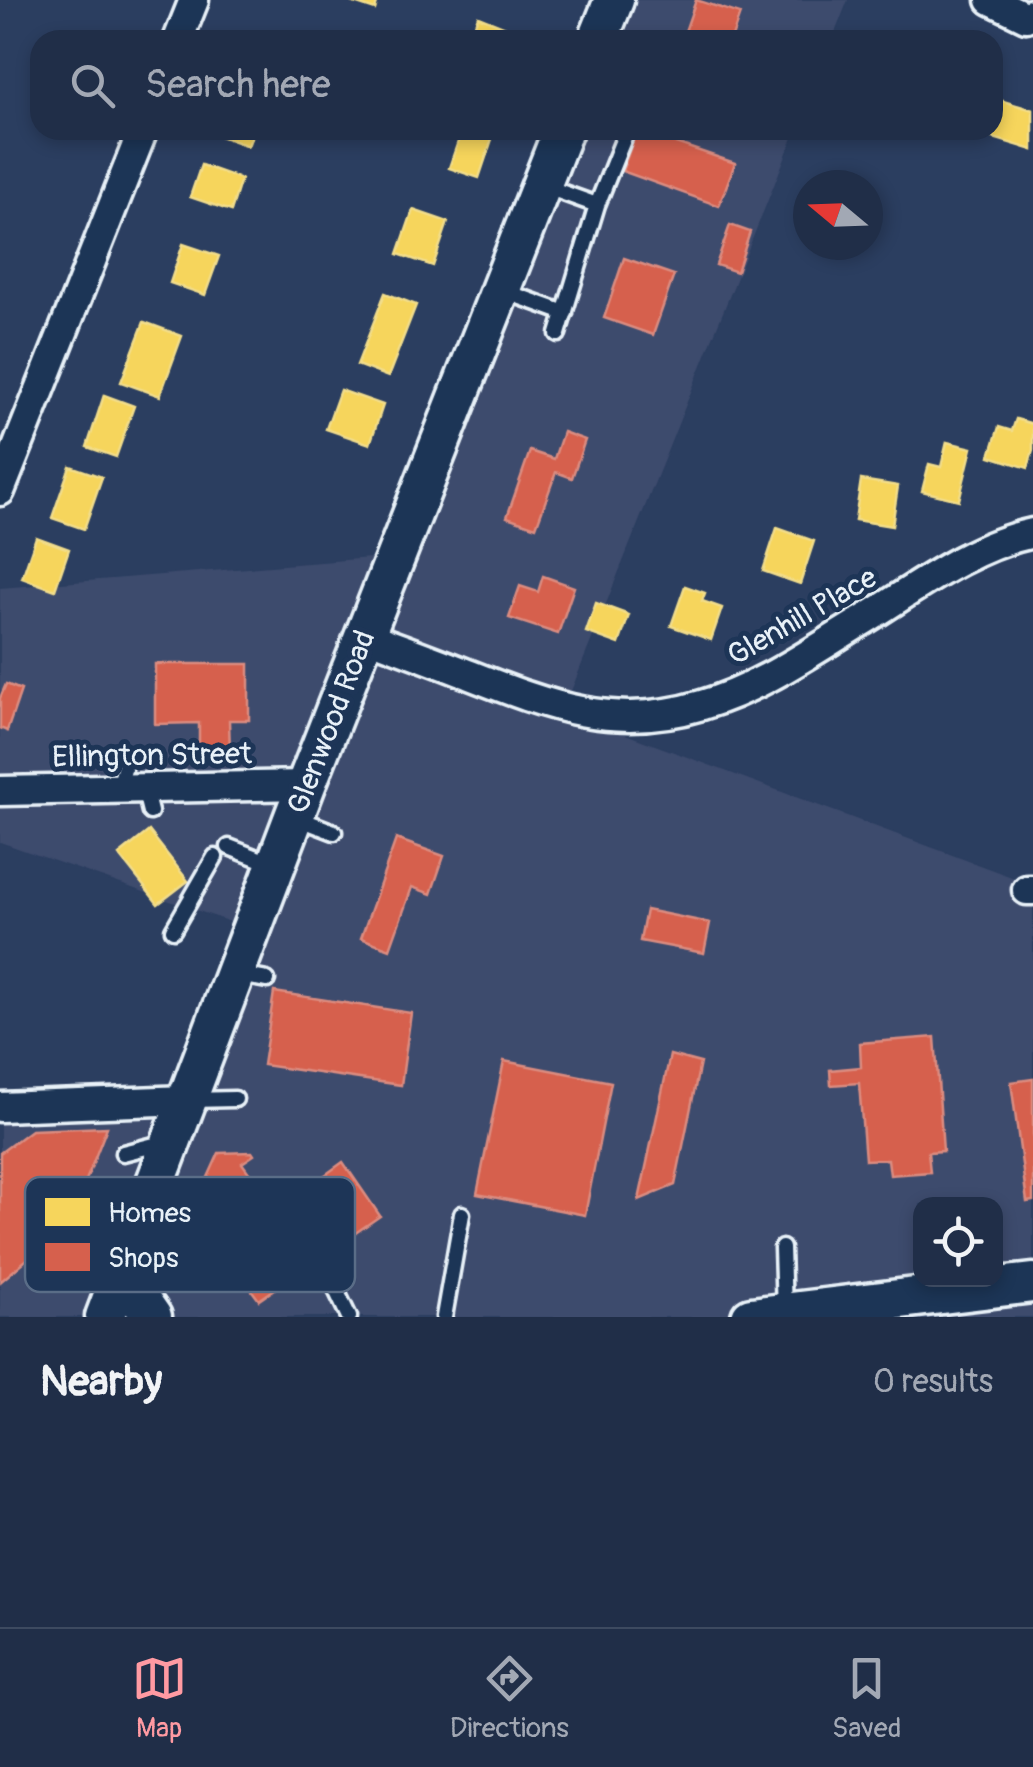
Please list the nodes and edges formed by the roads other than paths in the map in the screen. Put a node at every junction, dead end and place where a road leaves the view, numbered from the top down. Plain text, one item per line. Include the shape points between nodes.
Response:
1 (194, 0) edge
2 (614, 0) edge
3 (991, 0) edge
4 (1033, 13) edge
5 (182, 30) edge
6 (602, 30) edge
7 (138, 140) edge
8 (559, 140) edge
9 (623, 140) edge
10 (541, 186) junction
11 (597, 205) junction
12 (501, 289) junction
13 (564, 313) junction
14 (558, 334) dead end
15 (0, 491) edge
16 (1033, 532) edge
17 (365, 636) junction
18 (2, 783) edge
19 (300, 801) junction
20 (334, 832) dead end
21 (229, 847) dead end
22 (216, 857) dead end
23 (276, 865) junction
24 (173, 930) dead end
25 (187, 1100) junction
26 (235, 1100) dead end
27 (0, 1107) edge
28 (172, 1141) junction
29 (123, 1153) dead end
30 (158, 1177) edge
31 (462, 1214) dead end
32 (782, 1248) dead end
33 (1033, 1283) edge
34 (115, 1292) edge
35 (138, 1292) edge
36 (338, 1292) dead end
37 (924, 1307) edge
38 (768, 1315) edge
39 (105, 1317) edge
40 (152, 1317) edge
41 (349, 1317) edge
42 (444, 1317) edge

1 - 5 street
2 - 6 main road
3 - 4 street via 1026,17
7 - 15 street
8 - 10 main road, Glenwood Road
9 - 11 lane
10 - 11 lane
10 - 12 main road, Glenwood Road
11 - 13 lane
12 - 13 lane
12 - 17 main road, Glenwood Road
13 - 14 lane
16 - 17 street, Glenhill Place via 960,560 774,675 703,705 654,715 618,718 532,700
17 - 19 main road, Glenwood Road
18 - 19 street, Ellington Street
19 - 20 lane
19 - 23 main road, Glenwood Road
21 - 23 lane
22 - 24 lane
23 - 25 main road, Glenwood Road via 251,977
25 - 26 lane
25 - 27 street
25 - 28 main road, Glenwood Road
28 - 29 lane
28 - 30 main road, Glenwood Road
31 - 42 lane
32 - 38 lane
33 - 37 main road
34 - 39 main road, Glenwood Road
35 - 40 main road
36 - 41 lane
37 - 38 main road

